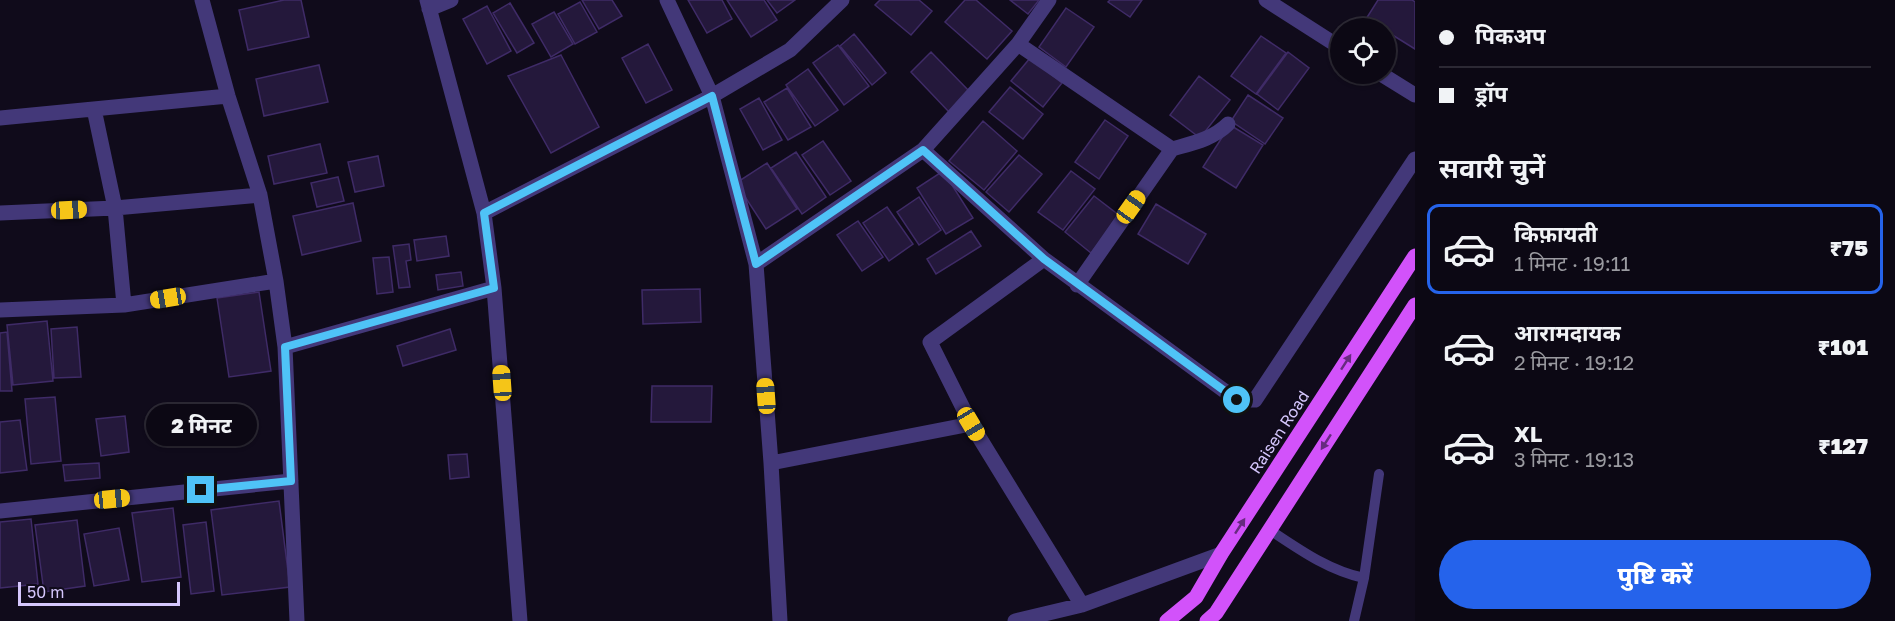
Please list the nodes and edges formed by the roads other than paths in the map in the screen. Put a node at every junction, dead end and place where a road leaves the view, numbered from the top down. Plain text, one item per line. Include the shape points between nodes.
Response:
1 (202, 0) edge
2 (451, 0) edge
3 (667, 0) edge
4 (842, 0) edge
5 (1048, 0) edge
6 (1266, 0) edge
7 (428, 4) edge
8 (1330, 41) edge
9 (1018, 44) junction
10 (1396, 83) edge
11 (1415, 95) edge
12 (228, 96) junction
13 (712, 96) junction
14 (94, 109) junction
15 (0, 118) edge
16 (1228, 123) dead end
17 (1172, 148) junction
18 (923, 150) junction
19 (1415, 159) edge
20 (260, 195) junction
21 (115, 208) junction
22 (0, 213) edge
23 (484, 213) junction
24 (1415, 256) edge
25 (1044, 259) junction
26 (756, 264) junction
27 (276, 281) junction
28 (1077, 285) junction
29 (494, 288) junction
30 (124, 304) junction
31 (1415, 305) edge
32 (0, 310) edge
33 (285, 347) junction
34 (971, 424) junction
35 (771, 463) junction
36 (1379, 474) dead end
37 (291, 481) junction
38 (0, 511) edge
39 (1270, 530) junction
40 (1221, 555) junction
41 (1364, 578) junction
42 (1082, 605) junction
43 (297, 621) edge
44 (520, 621) edge
45 (780, 621) edge
46 (1015, 621) edge
47 (1167, 621) edge
48 (1207, 621) edge
49 (1354, 621) edge

1 - 12 street
2 - 7 street
3 - 13 street
4 - 13 street via 790,50
5 - 9 street
6 - 8 street
7 - 23 street
9 - 17 street
9 - 18 street
10 - 11 street
12 - 14 street
12 - 20 street
13 - 23 street
13 - 26 street
14 - 15 street
14 - 21 street
16 - 17 street via 1199,142
17 - 28 street
18 - 25 street
18 - 26 street
19 - 28 street via 1255,400 1237,400
20 - 21 street
20 - 27 street
21 - 22 street
21 - 30 street
23 - 29 street
40 -> 24 main road, Raisen Road
25 - 28 street
25 - 34 street via 930,342
26 - 35 street
27 - 30 street
27 - 33 street
29 - 33 street
29 - 44 street
30 - 32 street
31 -> 39 main road
33 - 37 street
34 - 35 street
34 - 42 street
35 - 45 street
36 - 41 lane
37 - 38 street
37 - 43 street
39 - 41 lane via 1320,563
39 - 48 main road via 1216,614
40 - 42 street
40 - 47 main road, Raisen Road via 1196,597
41 - 49 lane
42 - 46 street

